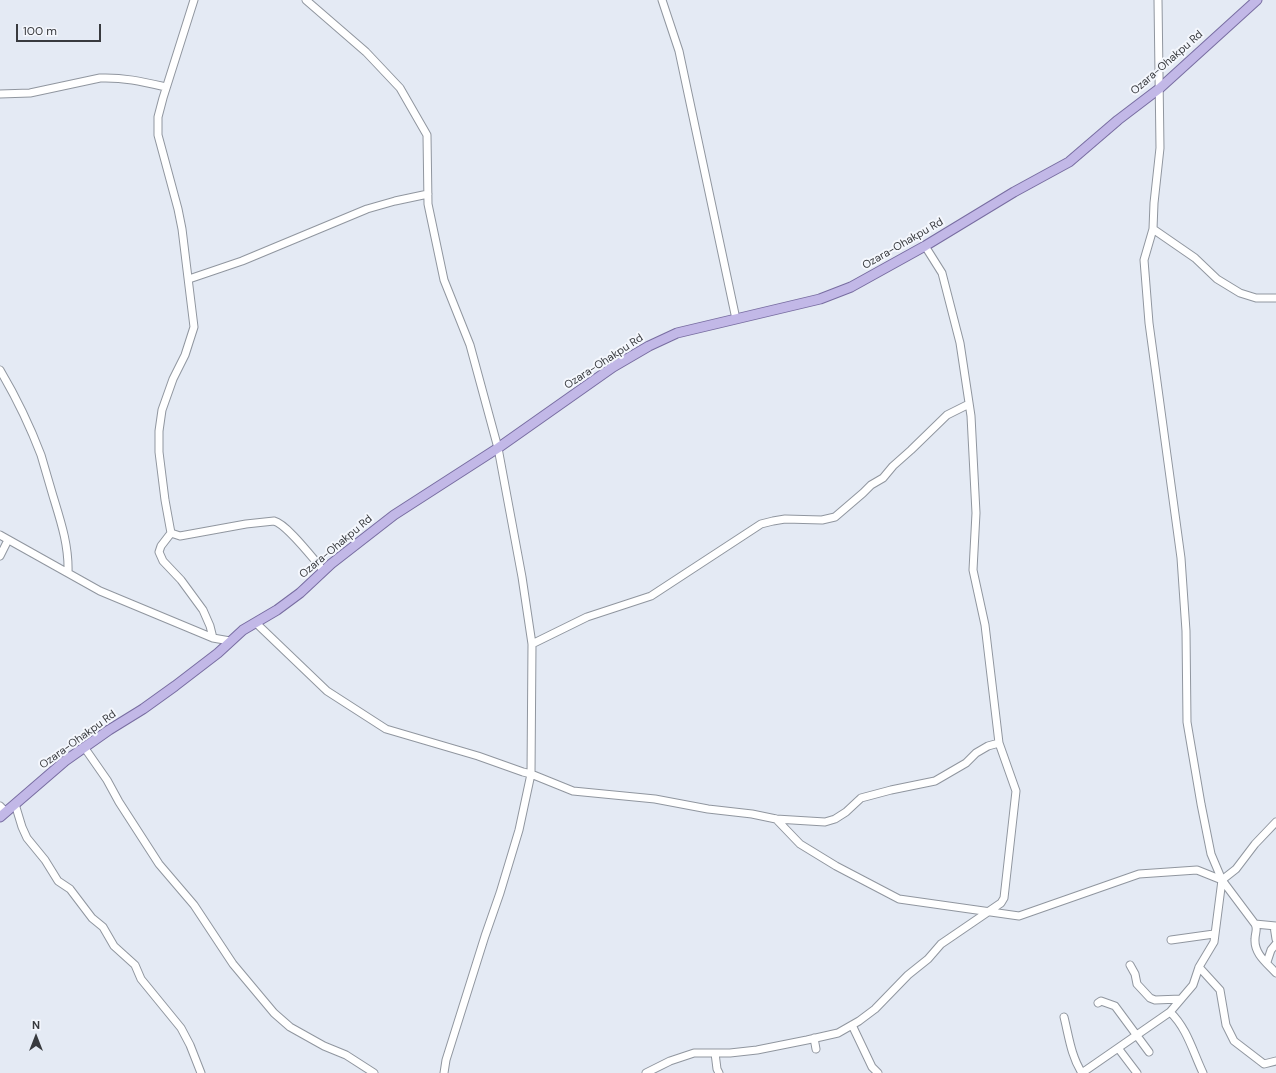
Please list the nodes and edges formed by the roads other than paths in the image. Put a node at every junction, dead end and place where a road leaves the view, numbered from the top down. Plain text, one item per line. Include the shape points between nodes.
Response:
1 (194, 0) edge
2 (306, 0) edge
3 (662, 0) edge
4 (1158, 0) edge
5 (1256, 0) edge
6 (166, 87) junction
7 (1160, 88) junction
8 (0, 94) edge
9 (428, 194) junction
10 (1153, 229) junction
11 (925, 246) junction
12 (189, 279) junction
13 (1276, 298) edge
14 (736, 319) junction
15 (0, 370) edge
16 (969, 404) junction
17 (498, 448) junction
18 (171, 533) junction
19 (0, 535) edge
20 (8, 540) junction
21 (0, 556) edge
22 (324, 571) junction
23 (68, 573) junction
24 (256, 622) junction
25 (213, 638) junction
26 (230, 641) junction
27 (532, 644) junction
28 (999, 743) junction
29 (84, 747) junction
30 (531, 774) junction
31 (15, 804) junction
32 (2, 812) edge
33 (776, 819) junction
34 (1276, 822) edge
35 (1222, 880) junction
36 (989, 912) junction
37 (1255, 924) junction
38 (1275, 926) edge
39 (1214, 934) junction
40 (1276, 939) edge
41 (1171, 940) dead end
42 (1276, 944) edge
43 (1267, 962) junction
44 (1130, 966) dead end
45 (1199, 967) junction
46 (1276, 973) edge
47 (1181, 999) junction
48 (1098, 1003) dead end
49 (1170, 1012) junction
50 (1064, 1017) dead end
51 (852, 1024) junction
52 (1136, 1035) junction
53 (814, 1038) junction
54 (1118, 1048) junction
55 (816, 1049) dead end
56 (1149, 1052) dead end
57 (715, 1053) junction
58 (1276, 1061) edge
59 (201, 1073) edge
60 (374, 1073) edge
61 (444, 1073) edge
62 (646, 1073) edge
63 (719, 1073) edge
64 (878, 1073) edge
65 (1082, 1073) edge
66 (1137, 1073) edge
67 (1203, 1073) edge

1 - 6 street
2 - 9 street via 366,52 400,88 427,134
3 - 14 street via 678,51
4 - 7 street
5 - 7 main road, Ozara-Ohakpu Rd
6 - 8 street via 106,78 30,93
6 - 12 street via 158,117 158,135 178,209
7 - 10 street via 1160,148
7 - 11 main road, Ozara-Ohakpu Rd via 1069,162
9 - 12 street via 367,209 242,261
9 - 17 street via 444,280 470,345
10 - 13 street via 1240,294 1256,298
10 - 35 street via 1144,260 1149,323 1181,558 1186,631 1187,722 1211,854
11 - 14 main road, Ozara-Ohakpu Rd via 851,287 820,300
11 - 16 street via 942,273 960,343
12 - 18 street via 194,327 162,410 159,430 165,500
14 - 17 main road, Ozara-Ohakpu Rd via 677,333 649,346 613,367
15 - 23 street via 15,396 40,455 66,542
16 - 27 street via 947,415 883,478 871,484 835,517 822,520 786,519 761,524 651,596 587,617
16 - 28 street via 976,513 973,570 986,625
17 - 22 main road, Ozara-Ohakpu Rd via 394,515
17 - 27 street
18 - 22 street via 180,536 274,521 286,529
18 - 25 street via 159,552 163,561 203,610
19 - 20 street
20 - 21 street
20 - 23 street
22 - 24 main road, Ozara-Ohakpu Rd via 300,593
23 - 25 street via 100,591
24 - 26 main road, Ozara-Ohakpu Rd
24 - 30 street via 327,691 386,729
25 - 26 street
26 - 29 main road, Ozara-Ohakpu Rd via 218,653 143,709
27 - 30 street
28 - 33 street via 976,753 966,763 935,782 861,798 835,819 825,822
28 - 36 street via 1016,790 1004,898 1001,904
29 - 31 main road, Ozara-Ohakpu Rd
29 - 60 street via 159,864 194,905 233,964 274,1013 290,1027 346,1055
30 - 33 street via 573,791 655,799
30 - 61 street via 519,830
31 - 32 main road, Ozara-Ohakpu Rd
31 - 59 street via 27,838 46,860 58,881 70,890 92,918 103,927 114,946 135,965 141,979 181,1028
33 - 36 street via 800,844 899,899
34 - 35 street via 1236,869
35 - 36 street via 1197,870 1139,874 1019,916
35 - 37 street
35 - 39 street
36 - 51 street via 941,944 876,1009
37 - 38 street
37 - 43 street via 1255,940 1259,955
38 - 40 street
39 - 41 street
39 - 45 street via 1214,942
42 - 43 street
43 - 46 street
44 - 47 street via 1137,984 1150,998
45 - 47 street via 1193,985
45 - 58 street via 1220,990 1226,1025 1234,1041 1264,1064
47 - 49 street
48 - 52 street via 1102,1001 1115,1006
49 - 52 street
49 - 67 street via 1186,1032
50 - 65 street via 1076,1065
51 - 53 street via 838,1032
51 - 64 street via 872,1067
52 - 54 street
52 - 56 street
53 - 55 street
53 - 57 street via 757,1050
54 - 65 street
54 - 66 street
57 - 62 street via 694,1053
57 - 63 street

